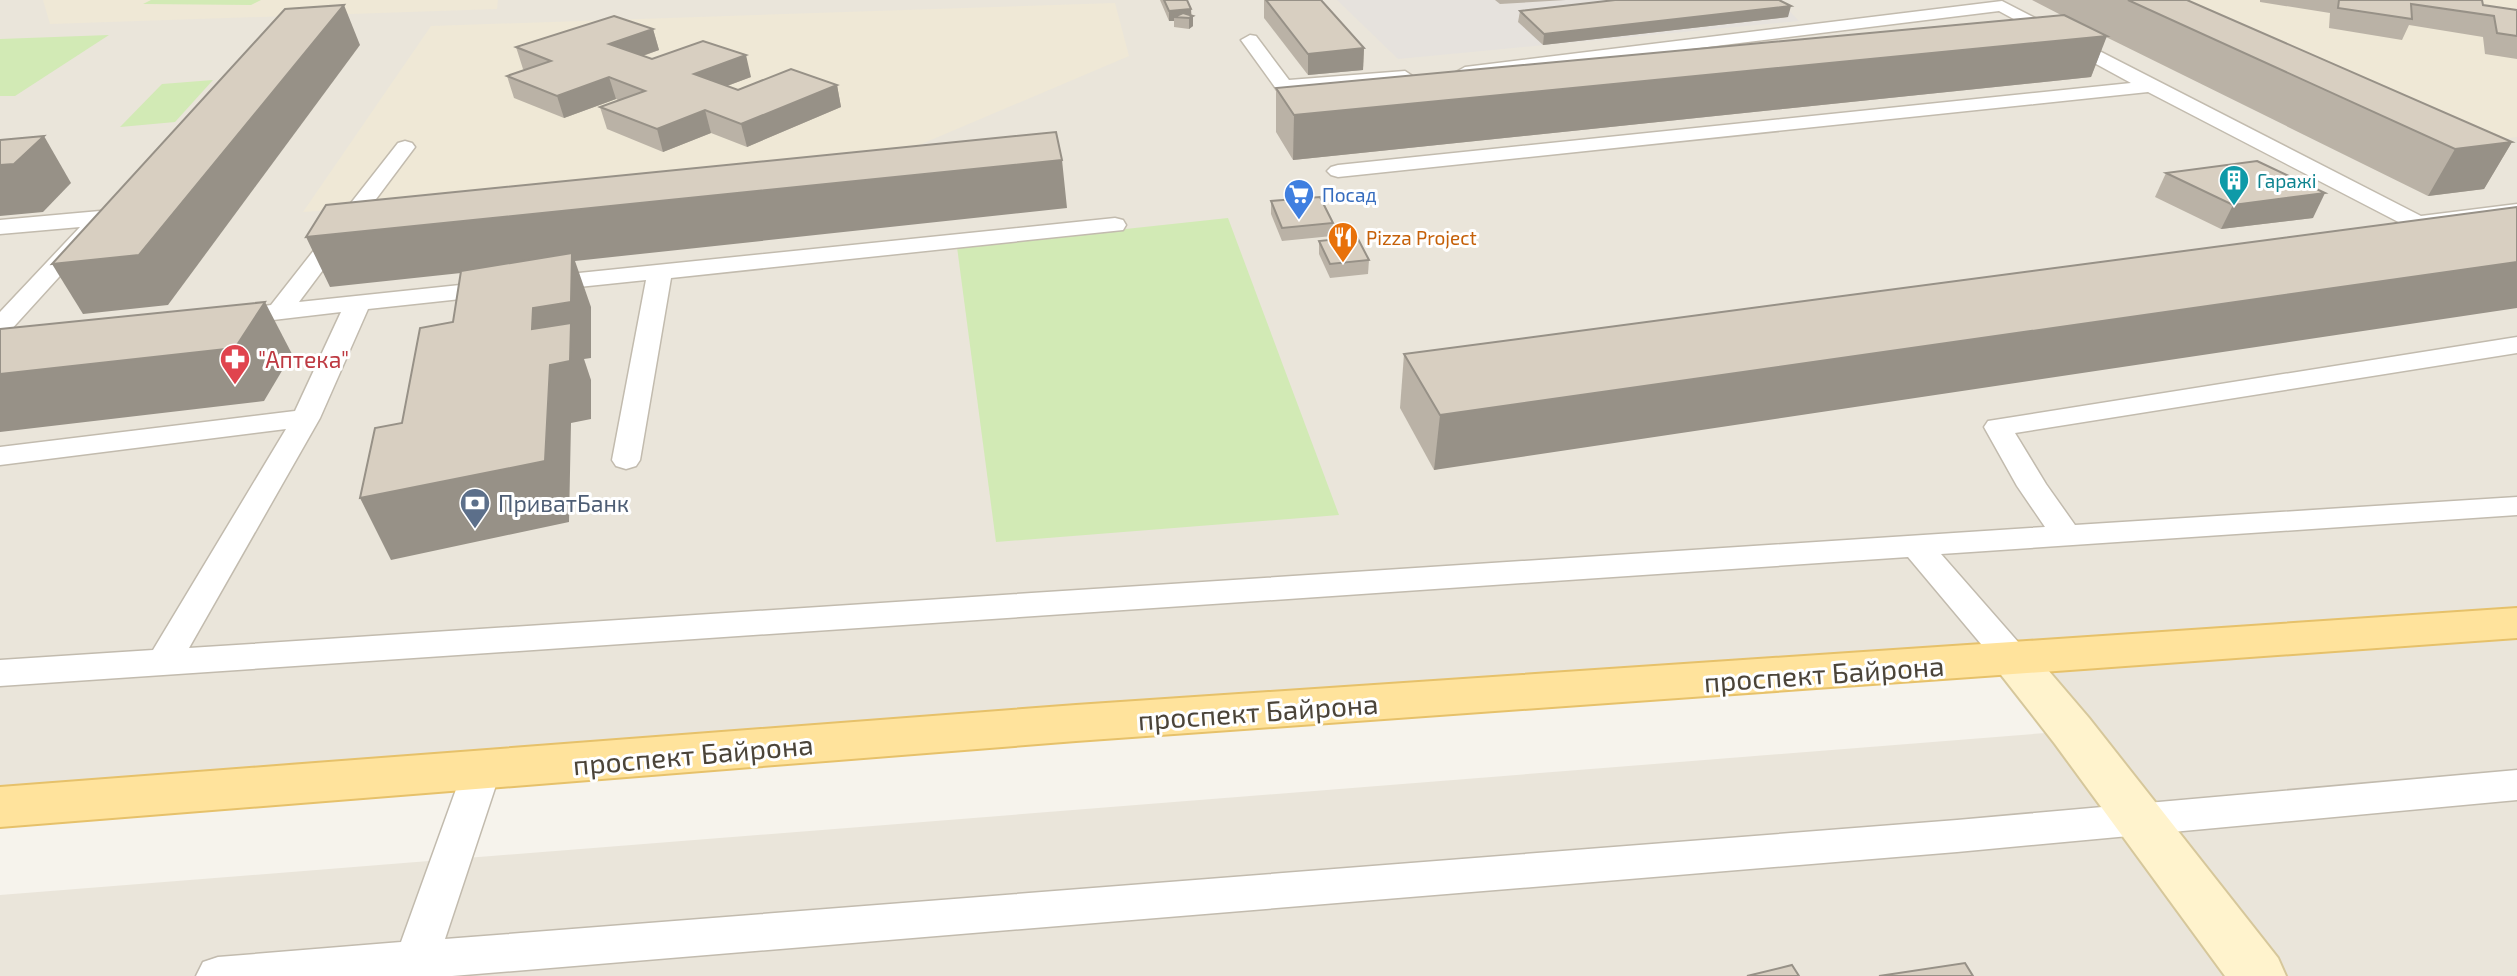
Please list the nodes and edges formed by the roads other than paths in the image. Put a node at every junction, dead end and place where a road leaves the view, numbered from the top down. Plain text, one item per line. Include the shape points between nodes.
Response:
1 (1250, 40) dead end
2 (1451, 73) edge
3 (1423, 75) edge
4 (2151, 86) junction
5 (405, 147) dead end
6 (1338, 171) dead end
7 (2517, 211) edge
8 (1115, 225) dead end
9 (0, 227) edge
10 (660, 271) junction
11 (358, 303) junction
12 (279, 311) junction
13 (200, 320) edge
14 (0, 327) edge
15 (27, 339) edge
16 (0, 342) edge
17 (2517, 345) edge
18 (306, 418) junction
19 (0, 456) edge
20 (626, 460) dead end
21 (2517, 506) edge
22 (2067, 536) junction
23 (1916, 546) junction
24 (2517, 624) edge
25 (2014, 660) junction
26 (163, 663) junction
27 (0, 673) edge
28 (482, 770) junction
29 (2517, 785) edge
30 (0, 807) edge
31 (2140, 820) junction
32 (414, 969) edge
33 (218, 976) edge
34 (2258, 976) edge

1 - 3 lane via 1284,86
2 - 4 lane via 2002,6
4 - 6 lane
4 - 7 lane via 2418,223
5 - 12 lane
8 - 10 lane
9 - 14 lane via 105,213
10 - 11 lane
10 - 20 lane
11 - 12 lane
11 - 18 lane
12 - 13 lane
15 - 16 lane
17 - 22 lane via 1998,427
18 - 19 lane
18 - 26 lane
21 - 22 lane
22 - 23 lane
23 - 25 lane
23 - 26 lane
24 - 25 main road, проспект Байрона
25 - 28 main road, проспект Байрона via 1076,723
25 - 31 main road
26 - 27 lane
28 - 30 main road, проспект Байрона
28 - 32 lane
29 - 31 lane
31 - 32 lane
31 - 34 main road
32 - 33 lane

